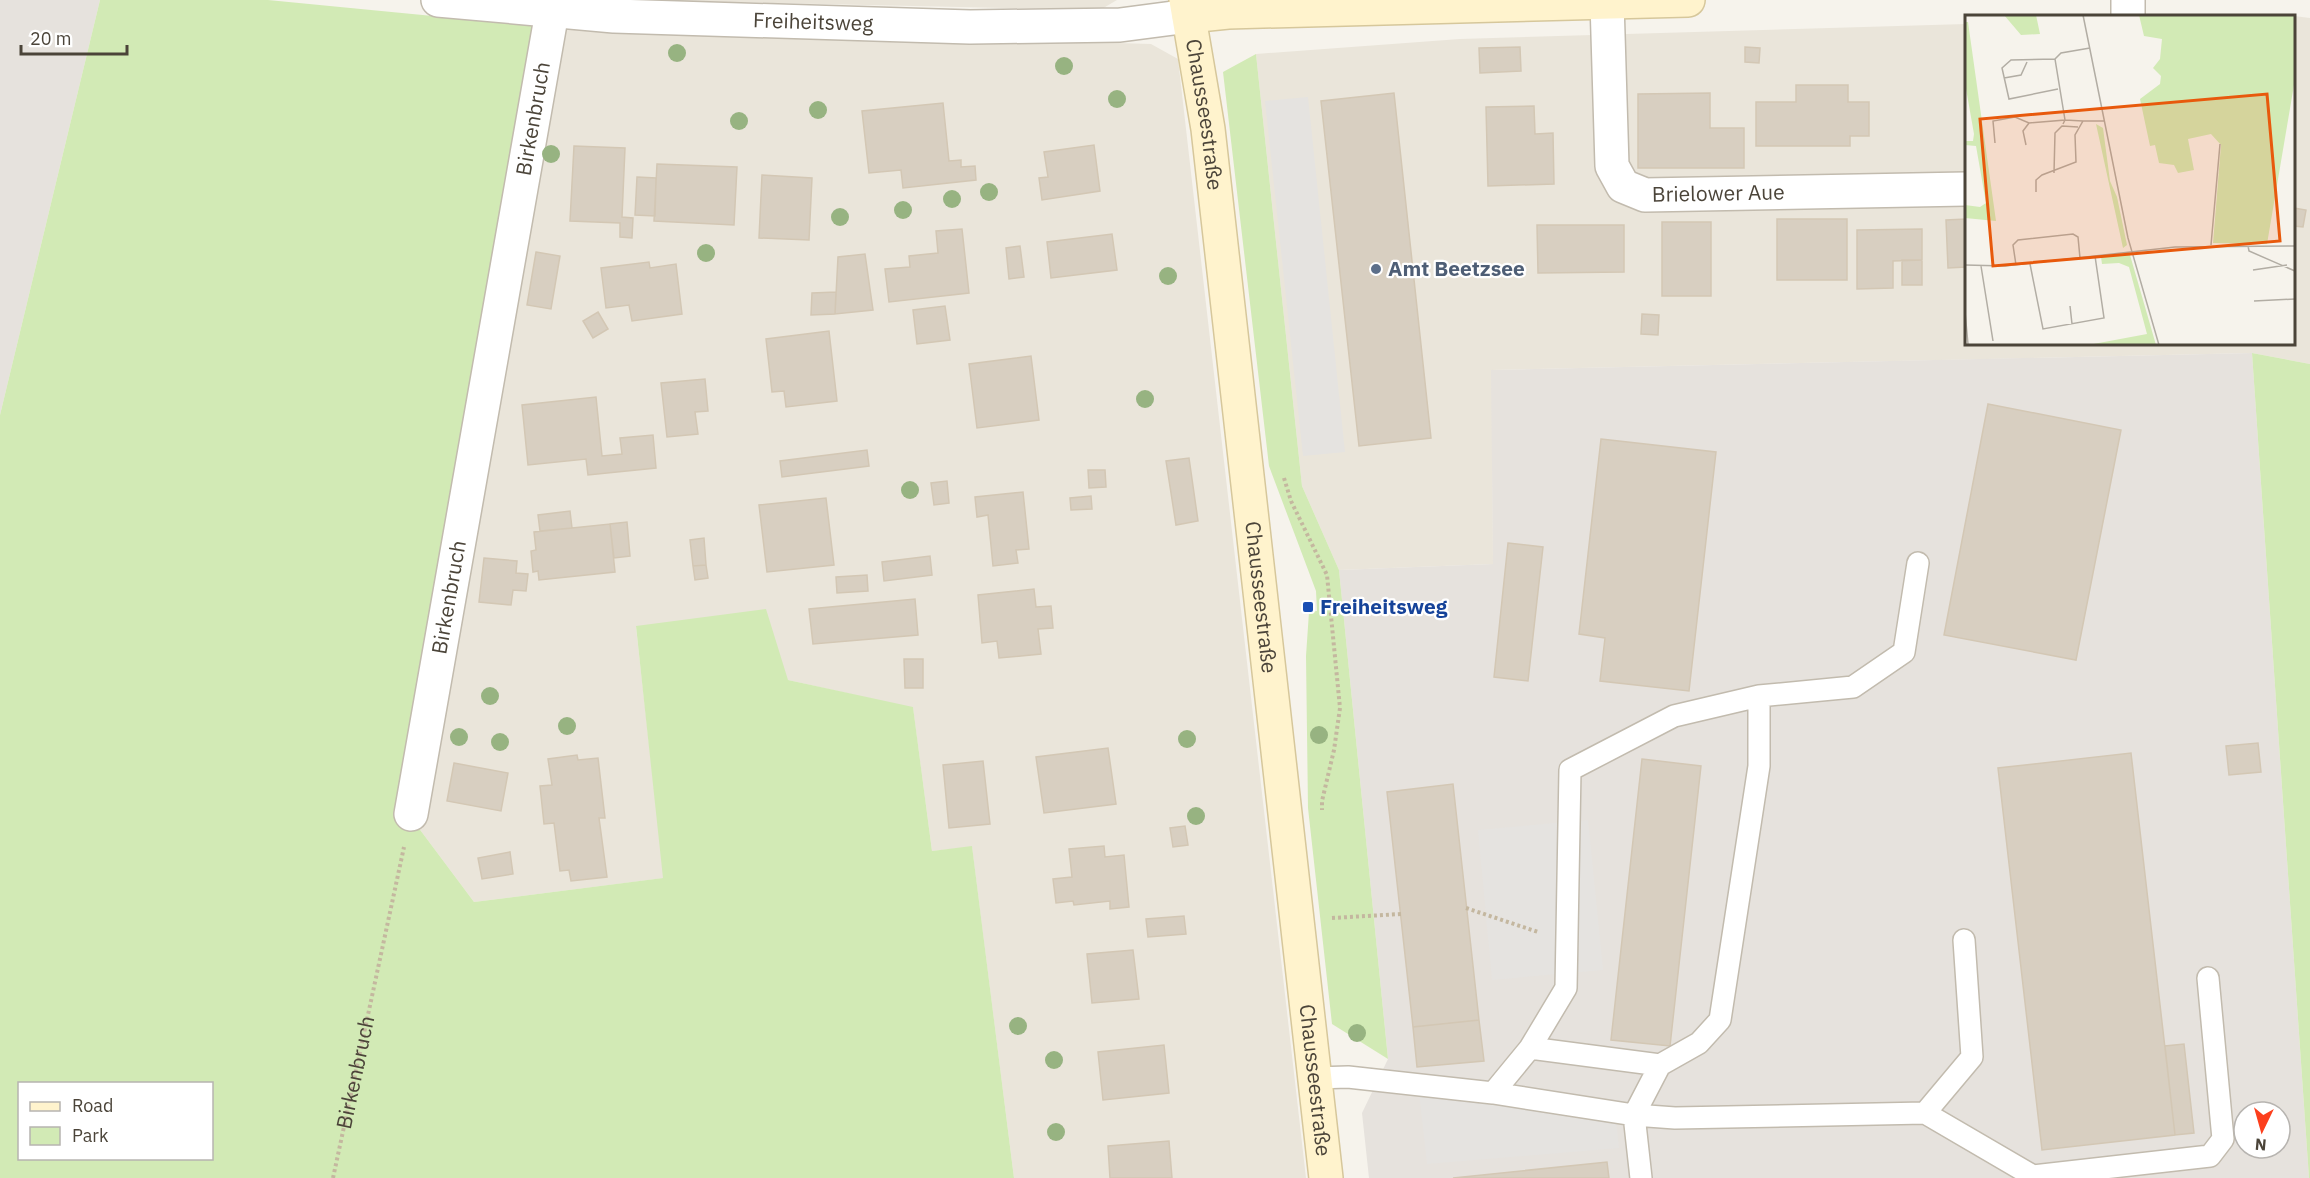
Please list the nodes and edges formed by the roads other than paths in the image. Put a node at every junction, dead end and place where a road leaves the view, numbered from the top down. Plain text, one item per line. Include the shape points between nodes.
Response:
1 (438, 0) edge
2 (1688, 0) edge
3 (1607, 2) junction
4 (1487, 3) edge
5 (1188, 8) edge
6 (552, 12) junction
7 (1965, 189) edge
8 (1918, 563) dead end
9 (1759, 696) junction
10 (411, 814) road end
11 (1964, 940) dead end
12 (2208, 978) dead end
13 (1530, 1048) junction
14 (1660, 1065) junction
15 (1315, 1078) junction
16 (1493, 1093) junction
17 (1925, 1113) junction
18 (1634, 1115) junction
19 (1326, 1178) edge
20 (1641, 1178) edge

1 - 6 street, Freiheitsweg
2 - 3 main road
3 - 4 main road
3 - 7 street, Brielower Aue via 1612,166 1623,186 1645,195
4 - 5 main road via 1228,12
5 - 6 street, Freiheitsweg via 1120,25 970,27
5 - 15 main road, Chausseestraße via 1208,129
6 - 10 street, Birkenbruch
8 - 9 lane via 1904,652 1853,687
9 - 13 lane via 1674,716 1570,770 1566,988
9 - 14 lane via 1759,766 1720,1020 1700,1044
11 - 17 lane via 1972,1057
12 - 17 lane via 2223,1140 2210,1155 2033,1176
13 - 14 lane
13 - 16 lane
14 - 18 lane
15 - 16 lane via 1348,1077
15 - 19 main road, Chausseestraße
16 - 18 lane
17 - 18 lane via 1675,1118
18 - 20 lane

